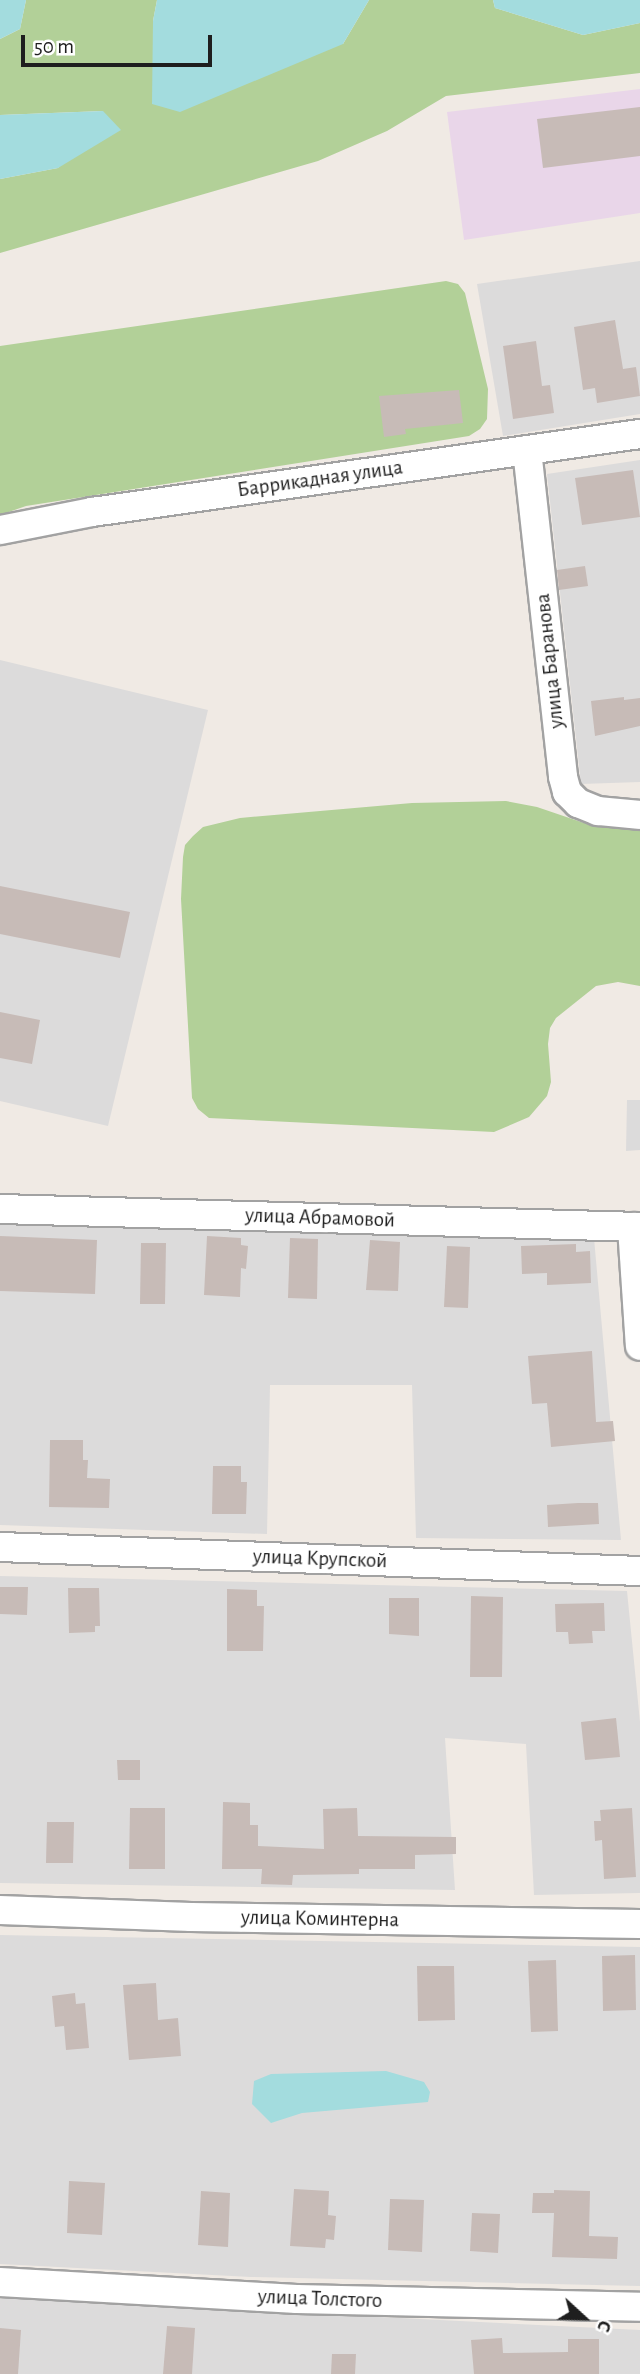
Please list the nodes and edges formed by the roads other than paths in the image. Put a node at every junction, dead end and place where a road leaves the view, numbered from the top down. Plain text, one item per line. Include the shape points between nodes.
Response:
1 (640, 434) edge
2 (527, 450) junction
3 (0, 530) edge
4 (640, 815) edge
5 (0, 1209) edge
6 (636, 1227) edge
7 (640, 1346) edge
8 (0, 1547) edge
9 (640, 1571) edge
10 (0, 1910) edge
11 (640, 1924) edge
12 (0, 2282) edge
13 (640, 2307) edge

1 - 2 street, Баррикадная улица
2 - 3 street, Баррикадная улица via 92,512
2 - 4 street, улица Баранова via 567,792 578,803 598,811
5 - 6 street, улица Абрамовой
6 - 7 street
8 - 9 street, улица Крупской
10 - 11 street, улица Коминтерна
12 - 13 street, улица Толстого via 297,2299

